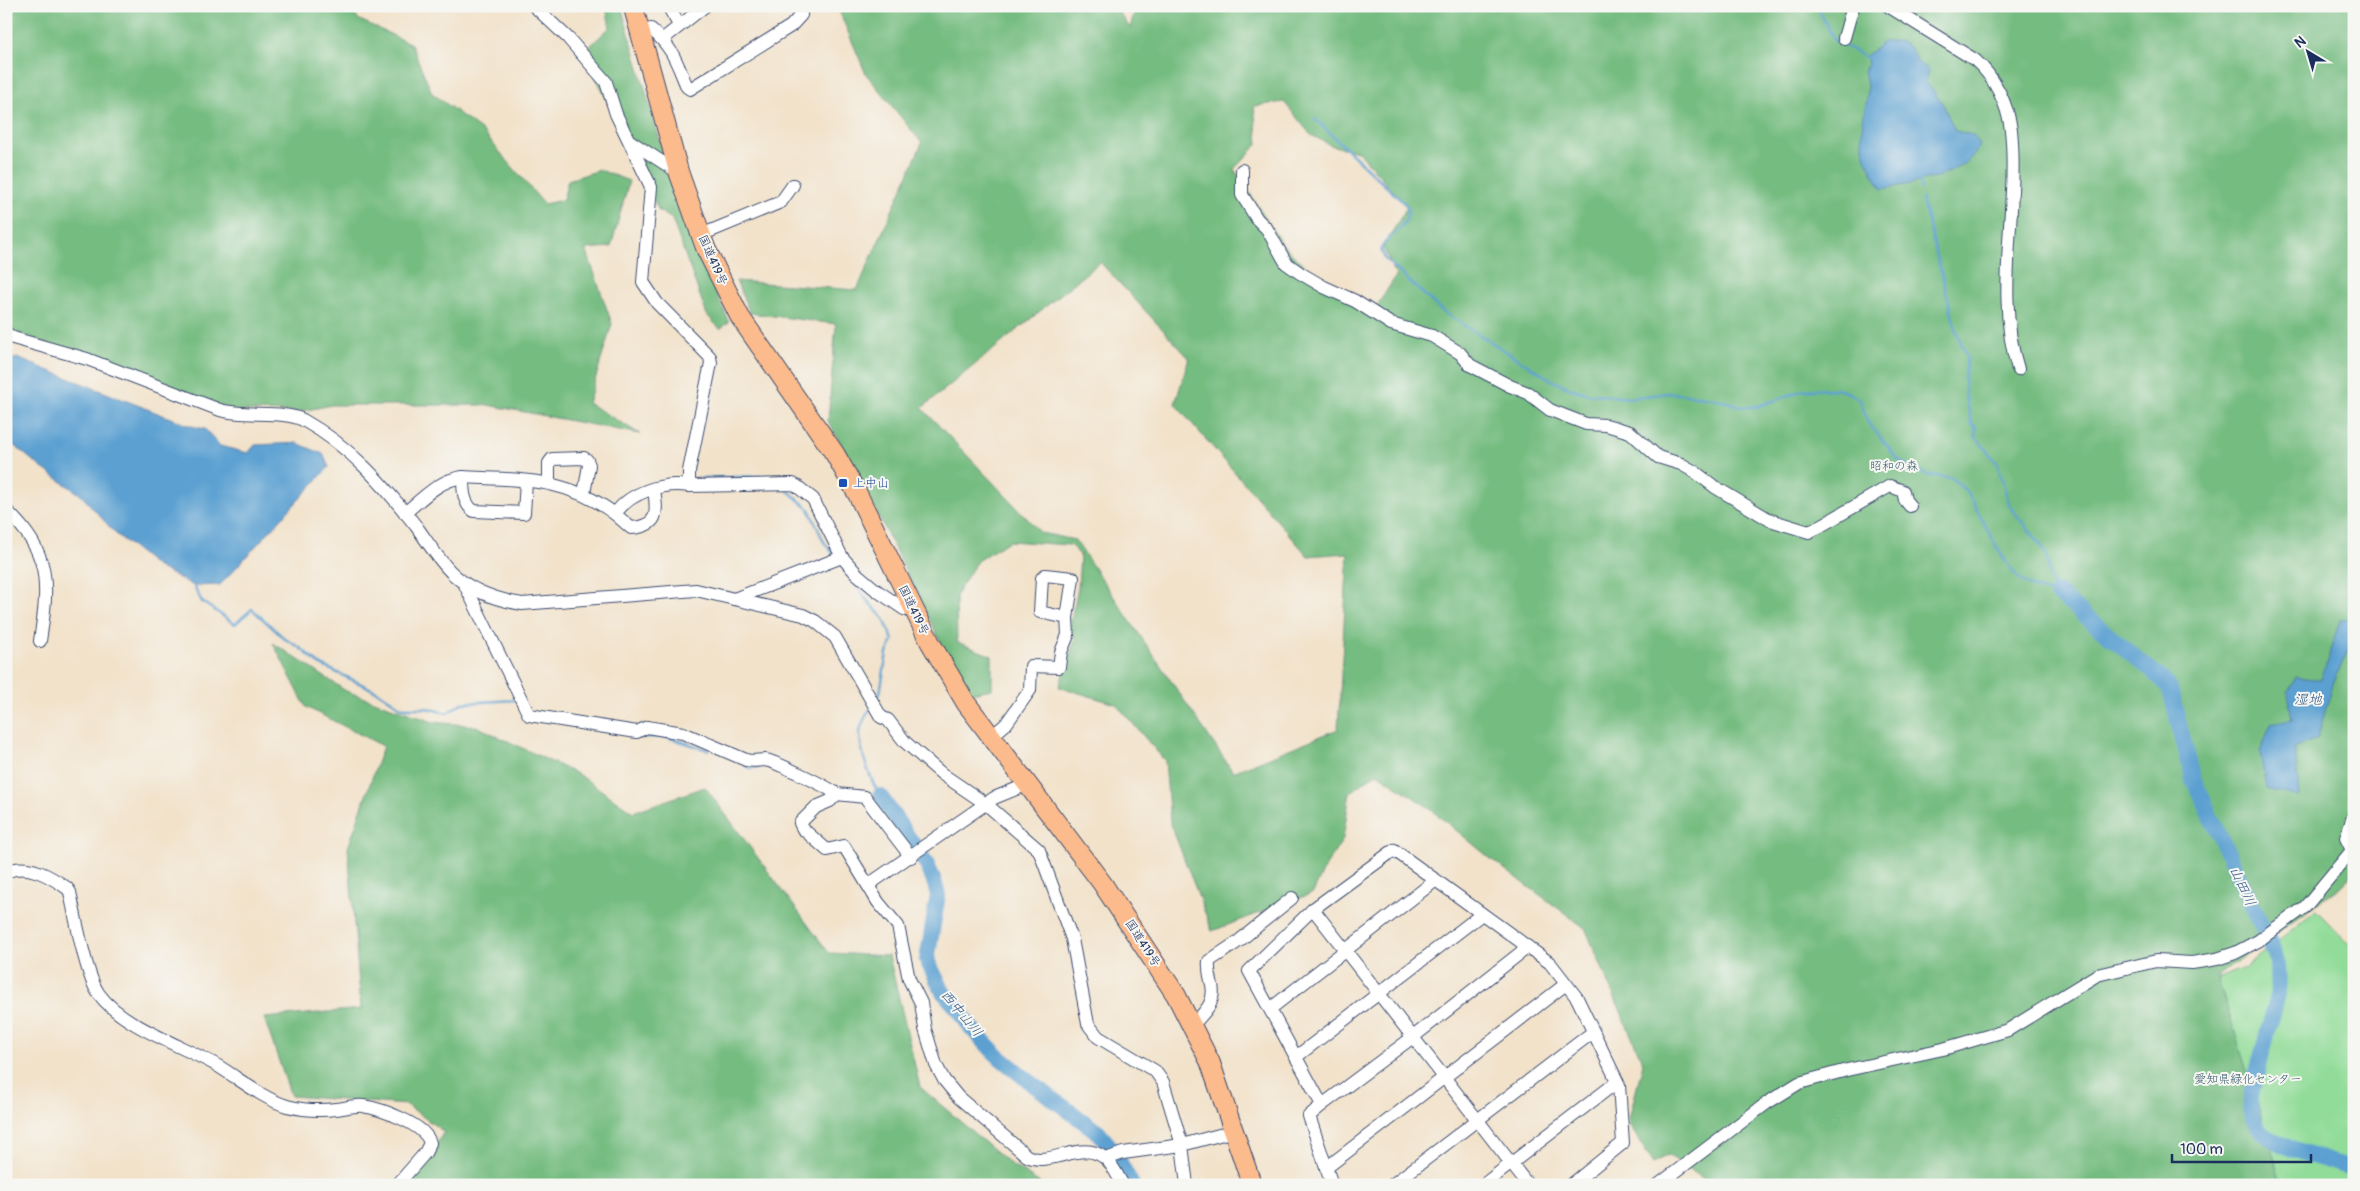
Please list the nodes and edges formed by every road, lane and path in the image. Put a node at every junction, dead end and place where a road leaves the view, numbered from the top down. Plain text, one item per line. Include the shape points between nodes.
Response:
1 (534, 6) edge
2 (634, 6) edge
3 (668, 6) edge
4 (705, 6) edge
5 (795, 6) edge
6 (1853, 6) edge
7 (1888, 6) edge
8 (679, 25) junction
9 (640, 33) junction
10 (1844, 38) dead end
11 (662, 39) junction
12 (630, 141) junction
13 (1242, 170) dead end
14 (679, 173) junction
15 (793, 185) dead end
16 (701, 235) junction
17 (6, 333) edge
18 (2018, 369) dead end
19 (462, 478) junction
20 (526, 481) junction
21 (549, 483) junction
22 (689, 486) junction
23 (654, 489) junction
24 (584, 494) junction
25 (1910, 506) dead end
26 (6, 510) edge
27 (405, 513) junction
28 (615, 514) junction
29 (842, 557) junction
30 (464, 582) junction
31 (734, 599) junction
32 (915, 612) junction
33 (1067, 618) dead end
34 (40, 641) dead end
35 (992, 736) junction
36 (1028, 784) junction
37 (837, 794) junction
38 (986, 804) junction
39 (2354, 814) edge
40 (2353, 849) edge
41 (916, 853) junction
42 (6, 872) edge
43 (1436, 880) junction
44 (868, 885) junction
45 (1292, 898) dead end
46 (1313, 909) junction
47 (1482, 914) junction
48 (1528, 947) junction
49 (1346, 951) junction
50 (1566, 984) junction
51 (1379, 995) junction
52 (1270, 1009) junction
53 (1191, 1027) junction
54 (1593, 1032) junction
55 (1412, 1037) junction
56 (1296, 1057) junction
57 (1444, 1078) junction
58 (1617, 1082) junction
59 (1322, 1105) junction
60 (1478, 1121) junction
61 (1234, 1132) junction
62 (1182, 1145) junction
63 (1108, 1159) junction
64 (1510, 1163) junction
65 (1326, 1168) junction
66 (397, 1185) edge
67 (1123, 1185) edge
68 (1187, 1185) edge
69 (1252, 1185) edge
70 (1332, 1185) edge
71 (1392, 1185) edge
72 (1484, 1185) edge
73 (1528, 1185) edge
74 (1571, 1185) edge
75 (1658, 1185) edge

1 - 12 street via 568,38 606,82 616,114
2 - 9 highway, 国道419号
3 - 8 street
4 - 8 street
5 - 11 street via 801,15 791,26 690,89 672,50
6 - 10 street
7 - 18 street via 1975,60 1998,90 2010,128 2008,318
8 - 11 street
9 - 11 street via 651,29
9 - 14 highway, 国道419号
12 - 14 street
12 - 22 street via 651,186 644,282 657,303 710,356
13 - 25 street via 1242,195 1267,229 1286,263 1391,324 1432,336 1460,353 1470,365 1528,393 1550,410 1586,424 1606,425 1630,432 1658,457 1681,464 1770,520 1795,529 1809,532 1890,486 1903,491
14 - 16 highway, 国道419号
15 - 16 street via 781,202
16 - 32 highway, 国道419号 via 740,317 840,462
17 - 27 street via 220,410 300,419 350,451
19 - 20 street
19 - 20 street via 463,493 474,511 524,513
19 - 27 street via 451,479 438,486
20 - 21 street
21 - 24 street
21 - 24 street via 548,463 552,459 584,458 589,465
22 - 23 street via 675,484
22 - 29 street via 793,484 813,499
23 - 28 street via 618,509
23 - 28 street via 656,513 649,524 631,528
24 - 28 street
26 - 34 street via 38,549 44,567 44,614
27 - 30 street via 452,573
29 - 31 street
29 - 32 street via 876,590 904,609
30 - 31 street via 502,601 522,604 696,590
30 - 37 street via 529,715 637,732 647,727 683,733 752,762 766,760
31 - 38 street via 803,615 830,631 881,717 888,720 905,742 942,774
32 - 35 highway, 国道419号 via 966,703
33 - 35 street via 1068,635 1060,652 1059,666 1031,666 1030,690 1006,724
35 - 36 highway, 国道419号
36 - 38 street
36 - 53 highway, 国道419号 via 1128,920 1176,994
37 - 41 street via 865,797
37 - 44 street via 816,807 800,823 827,850 844,846
38 - 41 street
38 - 62 street via 1039,850 1072,939 1088,1024 1098,1037 1155,1071 1163,1082
39 - 40 street via 2346,838
40 - 75 street via 2305,907 2258,941 2217,959 2192,963 2156,961 2097,975 2008,1030 1799,1083
41 - 44 street
42 - 66 street via 23,868 35,871 67,888 97,992 123,1017 282,1104 310,1110 362,1106 392,1115 424,1132 430,1143 425,1153
43 - 46 street via 1394,850
43 - 47 street
43 - 49 street
44 - 63 street via 898,926 909,979 921,1004 936,1065 958,1097 1035,1160 1079,1152 1094,1153
45 - 53 street via 1239,942 1209,961 1214,996 1212,1003
46 - 49 street
46 - 52 street via 1249,971
47 - 48 street
47 - 51 street
48 - 50 street via 1550,963
48 - 55 street
49 - 51 street
49 - 52 street
50 - 54 street
50 - 57 street
51 - 55 street
51 - 56 street
52 - 56 street
53 - 61 highway, 国道419号 via 1210,1062
54 - 58 street
54 - 60 street
55 - 57 street
55 - 59 street
56 - 59 street
57 - 60 street
57 - 65 street
58 - 64 street
58 - 74 street via 1623,1143
59 - 65 street via 1309,1116
60 - 64 street
60 - 71 street
61 - 62 street
61 - 69 highway, 国道419号
62 - 63 street via 1123,1153
62 - 68 street
63 - 67 street
64 - 72 street
64 - 73 street
65 - 70 street

